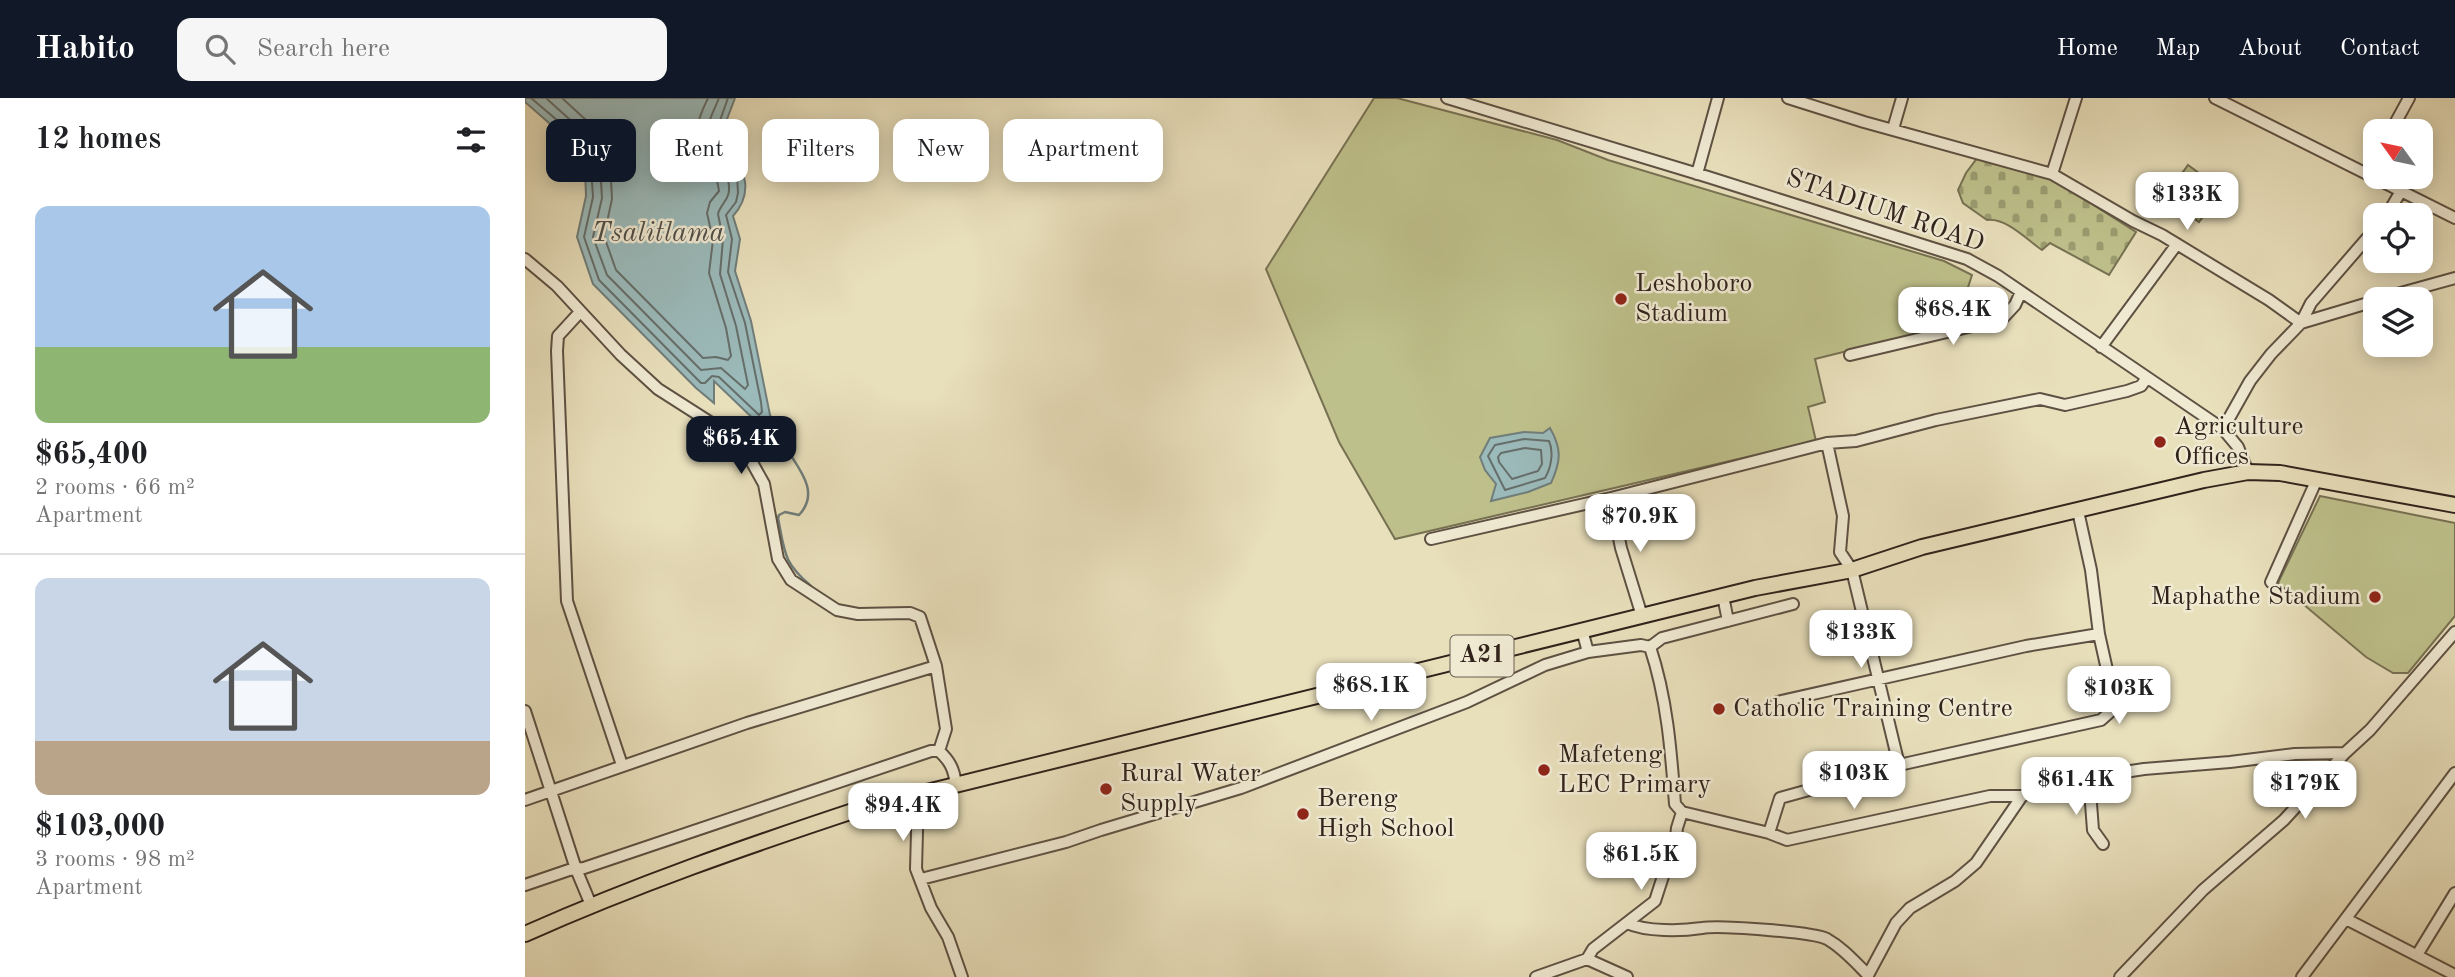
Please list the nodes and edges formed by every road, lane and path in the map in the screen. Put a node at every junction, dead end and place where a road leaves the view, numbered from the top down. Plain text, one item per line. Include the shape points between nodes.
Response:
1 (1719, 98) edge
2 (1788, 98) edge
3 (1902, 98) edge
4 (2076, 98) edge
5 (2215, 98) edge
6 (2409, 98) edge
7 (1452, 99) edge
8 (2398, 119) edge
9 (1893, 129) junction
10 (2363, 172) edge
11 (1697, 173) junction
12 (2052, 174) junction
13 (2397, 189) edge
14 (2401, 191) junction
15 (2394, 203) edge
16 (2455, 218) edge
17 (2363, 243) edge
18 (2177, 244) junction
19 (525, 259) edge
20 (2455, 278) edge
21 (2423, 287) edge
22 (2021, 292) junction
23 (2363, 304) edge
24 (580, 312) junction
25 (2301, 323) junction
26 (2102, 347) junction
27 (1850, 355) dead end
28 (2147, 379) junction
29 (2223, 429) junction
30 (1827, 443) junction
31 (2248, 472) junction
32 (2318, 479) junction
33 (1611, 498) junction
34 (2455, 505) edge
35 (2078, 510) junction
36 (1431, 539) dead end
37 (1852, 570) junction
38 (2271, 582) dead end
39 (1723, 596) junction
40 (1793, 604) dead end
41 (1642, 617) junction
42 (1728, 621) junction
43 (1582, 630) junction
44 (2455, 632) edge
45 (2099, 634) junction
46 (1650, 647) junction
47 (1588, 652) junction
48 (936, 666) junction
49 (1879, 678) junction
50 (1777, 702) dead end
51 (525, 711) edge
52 (939, 751) junction
53 (2345, 753) junction
54 (622, 765) junction
55 (1899, 765) junction
56 (2455, 773) edge
57 (2089, 777) junction
58 (956, 785) junction
59 (551, 789) junction
60 (918, 796) junction
61 (2022, 796) junction
62 (525, 800) edge
63 (1682, 812) junction
64 (1769, 833) junction
65 (2103, 844) dead end
66 (576, 869) junction
67 (921, 880) junction
68 (525, 886) edge
69 (2455, 894) edge
70 (590, 905) junction
71 (2346, 919) junction
72 (1627, 923) junction
73 (525, 934) edge
74 (2417, 955) junction
75 (1587, 959) junction
76 (2455, 975) edge
77 (1868, 976) edge
78 (962, 977) edge
79 (1536, 977) edge
80 (1627, 977) edge
81 (2120, 977) edge
82 (2302, 977) edge

1 - 11 street
2 - 9 street
3 - 9 street
4 - 12 street
5 - 10 street
6 - 8 street
7 - 11 street, STADIUM ROAD
9 - 12 street
11 - 22 street, STADIUM ROAD via 1967,260
12 - 18 street
13 - 14 street
14 - 15 street
14 - 16 street
17 - 25 street via 2311,303
18 - 25 street
18 - 26 street
19 - 24 street
20 - 21 street
22 - 26 street, STADIUM ROAD
22 - 27 street via 2002,318
23 - 25 street
24 - 48 street via 658,389 730,435 749,457 764,484 778,559 792,580 837,610 916,614 924,625
24 - 54 street via 558,336 567,601
25 - 29 street via 2250,381
26 - 28 street, STADIUM ROAD
28 - 29 street, STADIUM ROAD
28 - 30 street via 2127,391 2065,405 2040,399 1856,441
29 - 31 street, STADIUM ROAD via 2238,447
30 - 33 street
30 - 37 street via 1843,516 1840,552
31 - 32 main road, A21
31 - 35 main road, A21
32 - 34 main road, A21
32 - 38 street
33 - 36 street
33 - 41 street
35 - 37 main road, A21 via 1922,547
35 - 45 street
37 - 39 main road, A21
37 - 49 street
39 - 41 main road, A21
39 - 42 street
40 - 42 street
41 - 43 main road, A21
42 - 46 street via 1662,638
43 - 47 street
43 - 58 main road, A21
44 - 53 street
45 - 49 street
45 - 55 street via 2114,701 2111,712 2101,720
46 - 47 street
46 - 63 street via 1668,723 1675,804
47 - 67 street via 1545,665 1467,702 1241,788 1066,842
48 - 52 street via 946,729
48 - 54 street
49 - 50 street
49 - 55 street
51 - 59 street
52 - 58 street via 949,761
52 - 66 street via 896,761
53 - 57 street via 2295,754
53 - 81 street via 2284,820 2203,890
54 - 59 street
55 - 64 street via 1780,798
56 - 71 street
57 - 61 street
57 - 65 street via 2093,830
58 - 60 main road, A21
59 - 62 street
59 - 66 street
60 - 67 street via 916,869
60 - 70 main road, A21 via 862,808 743,847
61 - 64 street via 1990,796 1787,840
61 - 77 street via 1976,863 1910,908 1896,923
63 - 64 street
63 - 72 street via 1674,854 1655,901
66 - 68 street
66 - 70 street
67 - 78 street
69 - 74 street
70 - 73 main road, A21
71 - 74 street
71 - 82 street
72 - 75 street
72 - 77 street via 1644,928 1744,929 1824,938
74 - 76 street
75 - 79 street
75 - 80 street

